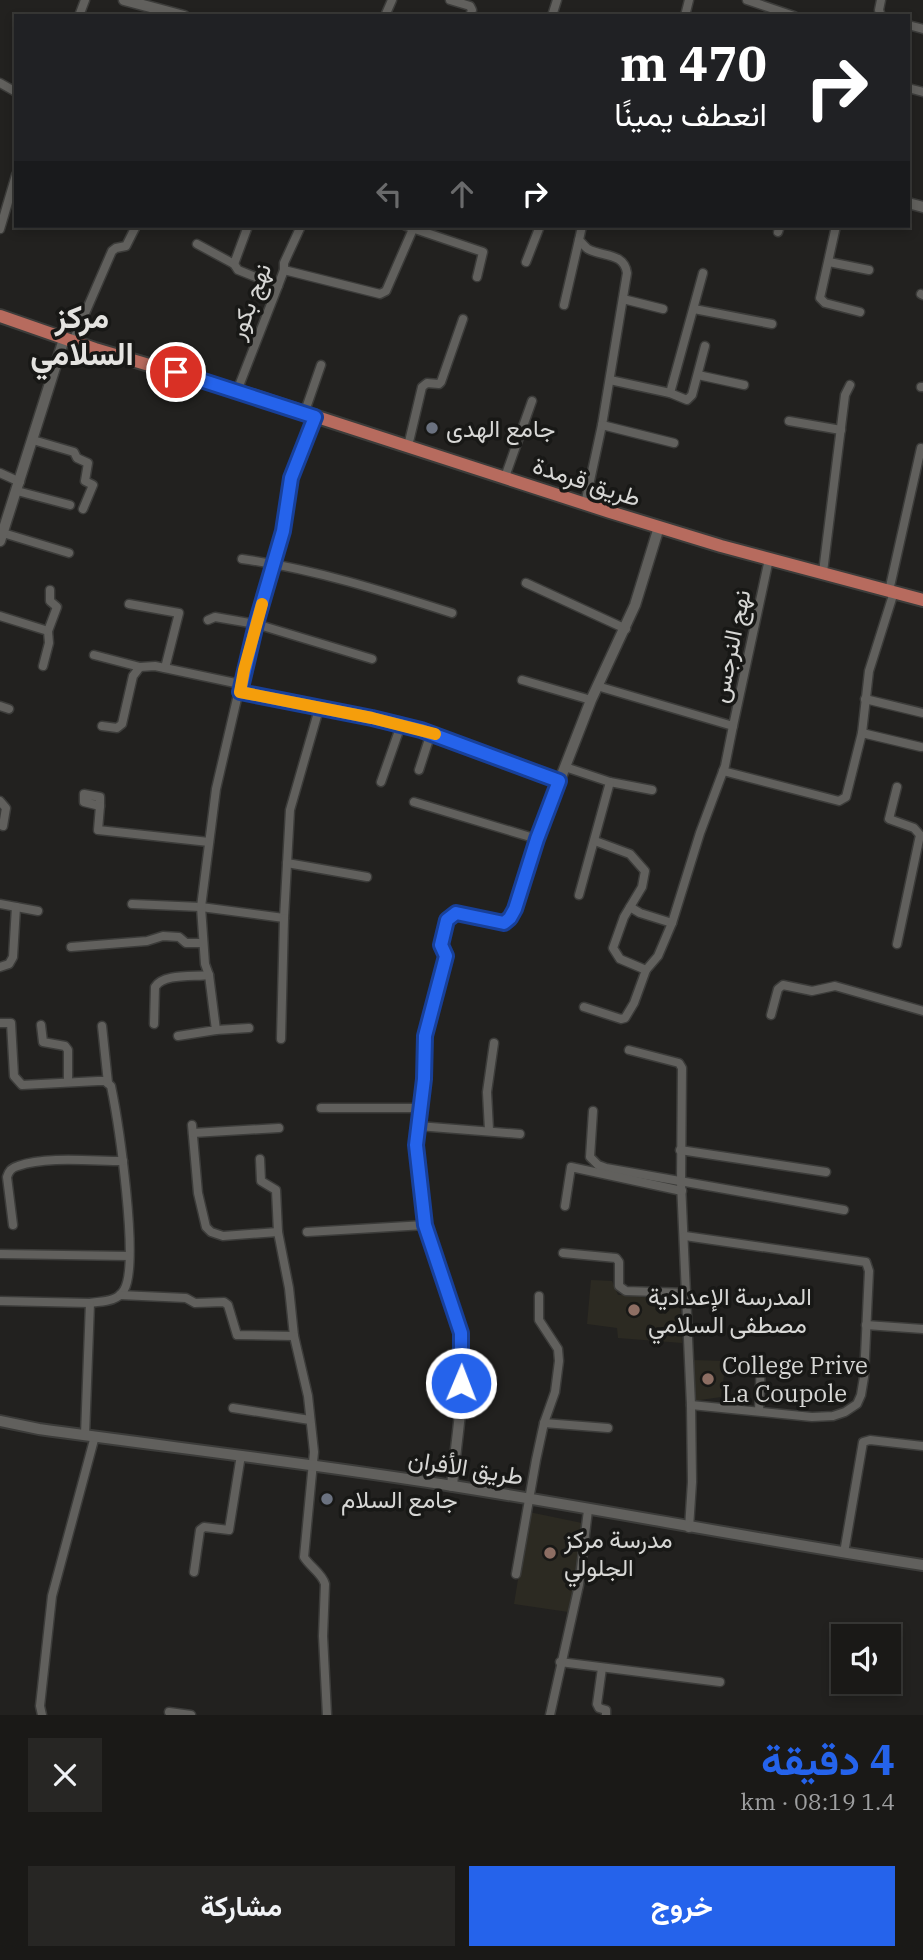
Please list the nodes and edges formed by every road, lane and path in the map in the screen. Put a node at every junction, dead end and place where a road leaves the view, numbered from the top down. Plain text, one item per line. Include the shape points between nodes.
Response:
1 (124, 0) edge
2 (450, 0) edge
3 (747, 0) edge
4 (138, 2) edge
5 (177, 14) edge
6 (471, 14) edge
7 (788, 14) edge
8 (14, 186) edge
9 (135, 228) edge
10 (247, 228) edge
11 (300, 228) edge
12 (410, 228) edge
13 (413, 228) edge
14 (539, 228) edge
15 (582, 228) edge
16 (836, 228) edge
17 (0, 229) edge
18 (579, 240) junction
19 (197, 244) dead end
20 (526, 262) dead end
21 (829, 262) junction
22 (234, 264) junction
23 (284, 270) junction
24 (869, 271) dead end
25 (703, 272) dead end
26 (477, 277) dead end
27 (278, 286) junction
28 (623, 299) junction
29 (564, 305) dead end
30 (663, 309) dead end
31 (694, 309) junction
32 (860, 312) dead end
33 (0, 316) edge
34 (463, 319) dead end
35 (772, 324) dead end
36 (69, 340) junction
37 (705, 346) dead end
38 (321, 365) dead end
39 (698, 375) junction
40 (610, 380) junction
41 (744, 385) dead end
42 (850, 385) dead end
43 (236, 391) junction
44 (670, 393) junction
45 (532, 401) dead end
46 (310, 416) junction
47 (789, 421) dead end
48 (602, 425) junction
49 (841, 430) junction
50 (33, 440) junction
51 (674, 443) dead end
52 (408, 446) junction
53 (921, 448) dead end
54 (0, 473) edge
55 (505, 477) junction
56 (919, 479) edge
57 (19, 487) junction
58 (585, 504) junction
59 (70, 505) dead end
60 (83, 509) dead end
61 (659, 527) junction
62 (1, 537) edge
63 (69, 553) dead end
64 (242, 559) dead end
65 (769, 559) junction
66 (275, 564) junction
67 (823, 572) junction
68 (526, 583) dead end
69 (50, 590) dead end
70 (891, 592) junction
71 (923, 600) edge
72 (129, 604) dead end
73 (452, 613) dead end
74 (0, 616) edge
75 (208, 620) dead end
76 (256, 624) junction
77 (625, 629) junction
78 (48, 631) junction
79 (94, 655) dead end
80 (372, 659) dead end
81 (43, 666) dead end
82 (139, 667) junction
83 (165, 668) junction
84 (522, 680) dead end
85 (597, 686) junction
86 (240, 688) junction
87 (865, 699) junction
88 (591, 700) junction
89 (319, 709) junction
90 (923, 713) edge
91 (401, 725) junction
92 (103, 726) dead end
93 (733, 726) junction
94 (431, 733) junction
95 (862, 733) junction
96 (921, 747) dead end
97 (565, 767) junction
98 (419, 769) dead end
99 (723, 771) junction
100 (559, 781) junction
101 (381, 782) dead end
102 (610, 782) junction
103 (897, 787) dead end
104 (652, 790) dead end
105 (0, 801) edge
106 (414, 802) dead end
107 (100, 806) dead end
108 (3, 826) dead end
109 (537, 839) junction
110 (595, 841) junction
111 (209, 842) junction
112 (920, 849) edge
113 (287, 863) junction
114 (367, 877) dead end
115 (579, 895) dead end
116 (0, 904) edge
117 (132, 904) dead end
118 (16, 907) junction
119 (201, 907) junction
120 (629, 907) junction
121 (38, 911) dead end
122 (284, 918) junction
123 (672, 923) junction
124 (203, 943) junction
125 (897, 944) dead end
126 (71, 947) dead end
127 (0, 967) edge
128 (646, 970) junction
129 (209, 975) junction
130 (584, 1007) dead end
131 (923, 1011) edge
132 (771, 1015) dead end
133 (0, 1023) edge
134 (154, 1024) dead end
135 (41, 1025) dead end
136 (102, 1026) dead end
137 (249, 1028) dead end
138 (216, 1030) junction
139 (178, 1036) dead end
140 (281, 1039) dead end
141 (494, 1043) dead end
142 (629, 1050) dead end
143 (68, 1083) junction
144 (108, 1083) junction
145 (321, 1108) dead end
146 (419, 1108) junction
147 (593, 1111) dead end
148 (418, 1126) junction
149 (279, 1128) dead end
150 (489, 1130) junction
151 (520, 1134) dead end
152 (680, 1150) junction
153 (260, 1159) dead end
154 (123, 1161) junction
155 (826, 1172) dead end
156 (681, 1187) junction
157 (565, 1206) dead end
158 (844, 1210) dead end
159 (13, 1225) dead end
160 (425, 1225) junction
161 (307, 1231) dead end
162 (278, 1232) junction
163 (685, 1236) junction
164 (564, 1253) dead end
165 (0, 1254) edge
166 (129, 1256) junction
167 (687, 1293) junction
168 (120, 1295) junction
169 (539, 1296) dead end
170 (0, 1301) edge
171 (90, 1303) junction
172 (866, 1325) junction
173 (923, 1329) edge
174 (294, 1336) junction
175 (761, 1362) dead end
176 (691, 1405) junction
177 (233, 1408) dead end
178 (758, 1411) junction
179 (310, 1420) junction
180 (0, 1421) edge
181 (544, 1423) junction
182 (608, 1428) dead end
183 (90, 1436) junction
184 (923, 1446) edge
185 (241, 1455) junction
186 (312, 1464) junction
187 (452, 1486) junction
188 (528, 1499) junction
189 (588, 1510) junction
190 (689, 1528) junction
191 (844, 1553) junction
192 (923, 1565) edge
193 (194, 1572) dead end
194 (516, 1574) dead end
195 (560, 1662) junction
196 (602, 1668) junction
197 (720, 1682) dead end
198 (169, 1712) dead end
199 (42, 1715) edge
200 (191, 1715) edge
201 (327, 1715) edge
202 (550, 1715) edge
203 (606, 1715) edge

1 - 4 street
2 - 6 street via 470,6
3 - 7 street
4 - 5 street
8 - 17 street
9 - 36 street via 126,246 111,251
10 - 22 street
11 - 23 street, نهج بكور
12 - 23 street via 386,291 380,294
13 - 26 street via 483,252
14 - 20 street
15 - 18 street
16 - 21 street
18 - 28 street via 587,249 624,262
18 - 29 street
19 - 22 street
21 - 24 street
21 - 32 street via 820,298
22 - 27 street via 237,270
23 - 27 street, نهج بكور
25 - 31 street
27 - 43 street, نهج بكور
28 - 30 street
28 - 40 street
31 - 35 street
31 - 44 street
33 - 36 main road, طريق قرمدة
34 - 52 street via 441,382 422,387
36 - 43 main road, طريق قرمدة
36 - 50 street
37 - 39 street
38 - 46 street
39 - 41 street
39 - 44 street via 687,400
40 - 44 street
40 - 48 street
42 - 49 street
43 - 46 main road, طريق قرمدة
45 - 55 street
46 - 52 main road, طريق قرمدة
46 - 66 street via 293,471
47 - 49 street
48 - 51 street
48 - 58 street
49 - 67 street
50 - 57 street
50 - 60 street via 74,452 88,463 85,481 93,485
52 - 55 main road, طريق قرمدة
53 - 56 street
54 - 57 street
55 - 58 main road, طريق قرمدة
56 - 70 street
57 - 59 street
57 - 62 street
58 - 61 main road, طريق قرمدة
61 - 65 main road, طريق قرمدة
61 - 77 street
62 - 63 street
64 - 66 street
65 - 67 main road, طريق قرمدة
65 - 93 street, نهج النرجس
66 - 73 street via 366,585
66 - 76 street
67 - 70 main road, طريق قرمدة
68 - 77 street
69 - 78 street via 50,601 57,607
70 - 71 main road, طريق قرمدة
70 - 87 street
72 - 83 street via 179,613
74 - 78 street
75 - 76 street via 215,617
76 - 80 street
76 - 86 street
77 - 85 street
78 - 81 street
79 - 82 street
82 - 83 street
82 - 92 street via 122,724
83 - 86 street
84 - 88 street
85 - 88 street
85 - 93 street, نهج النرجس
86 - 89 street
86 - 111 street
87 - 90 street
87 - 95 street
88 - 97 street
89 - 91 street
89 - 113 street via 290,810
91 - 94 street
91 - 101 street
93 - 99 street
94 - 98 street
94 - 100 street
95 - 96 street
95 - 99 street via 850,786 842,800
97 - 100 street
97 - 102 street
99 - 123 street
100 - 109 street
102 - 104 street
102 - 110 street
103 - 112 street via 889,819 917,830
105 - 108 street via 6,808
106 - 109 street
107 - 111 street via 97,830
109 - 146 street via 515,909 506,922 456,913 447,920 441,945 446,956 425,1036
110 - 115 street
110 - 120 street via 630,854 645,871 642,887
111 - 119 street
112 - 125 street
113 - 114 street
113 - 122 street
116 - 118 street
117 - 119 street
118 - 121 street
118 - 127 street via 12,957
119 - 122 street
119 - 124 street
120 - 123 street
120 - 128 street via 613,951
122 - 140 street
123 - 128 street via 656,960
124 - 126 street via 163,936 154,941
124 - 129 street
128 - 130 street via 625,1018
129 - 134 street via 158,982
129 - 138 street
131 - 132 street via 835,986 812,991 783,985
133 - 143 street via 11,1023 18,1083
135 - 143 street via 43,1042 65,1045 68,1050
136 - 144 street
137 - 138 street
138 - 139 street
141 - 150 street via 486,1091
142 - 152 street via 679,1063 682,1068
143 - 144 street
144 - 154 street
145 - 146 street
146 - 148 street
147 - 156 street via 593,1161
148 - 150 street
148 - 160 street
149 - 162 street via 193,1129 206,1227 223,1236
150 - 151 street
152 - 155 street
152 - 156 street
153 - 162 street via 261,1181 276,1191
154 - 159 street via 16,1166 7,1177
154 - 166 street
156 - 157 street via 571,1167
156 - 158 street
156 - 163 street
160 - 161 street
160 - 187 street via 461,1333
162 - 174 street
163 - 167 street
163 - 172 street via 866,1262
164 - 167 street via 616,1258 619,1286 626,1291
165 - 166 street
166 - 168 street via 127,1285
167 - 176 street
168 - 171 street
168 - 174 street via 224,1302 237,1335
169 - 181 street via 539,1320 558,1349 559,1361
170 - 171 street
171 - 183 street
172 - 173 street
172 - 178 street via 864,1377 857,1404 833,1416
174 - 179 street
175 - 178 street
176 - 178 street
176 - 190 street
177 - 179 street
179 - 186 street
180 - 183 main road, طريق الأفران
181 - 182 street
181 - 188 street
183 - 185 main road, طريق الأفران
183 - 199 street via 47,1624
184 - 191 street via 863,1443
185 - 186 main road, طريق الأفران
185 - 193 street via 229,1530 200,1530
186 - 187 main road, طريق الأفران
186 - 201 street via 304,1557 325,1584
187 - 188 main road, طريق الأفران
188 - 189 main road, طريق الأفران
188 - 194 street
189 - 190 main road, طريق الأفران
189 - 195 street via 579,1585
190 - 191 main road, طريق الأفران
191 - 192 main road, طريق الأفران
195 - 196 street
195 - 202 street
196 - 197 street
196 - 203 street via 597,1704 607,1710
198 - 200 street

